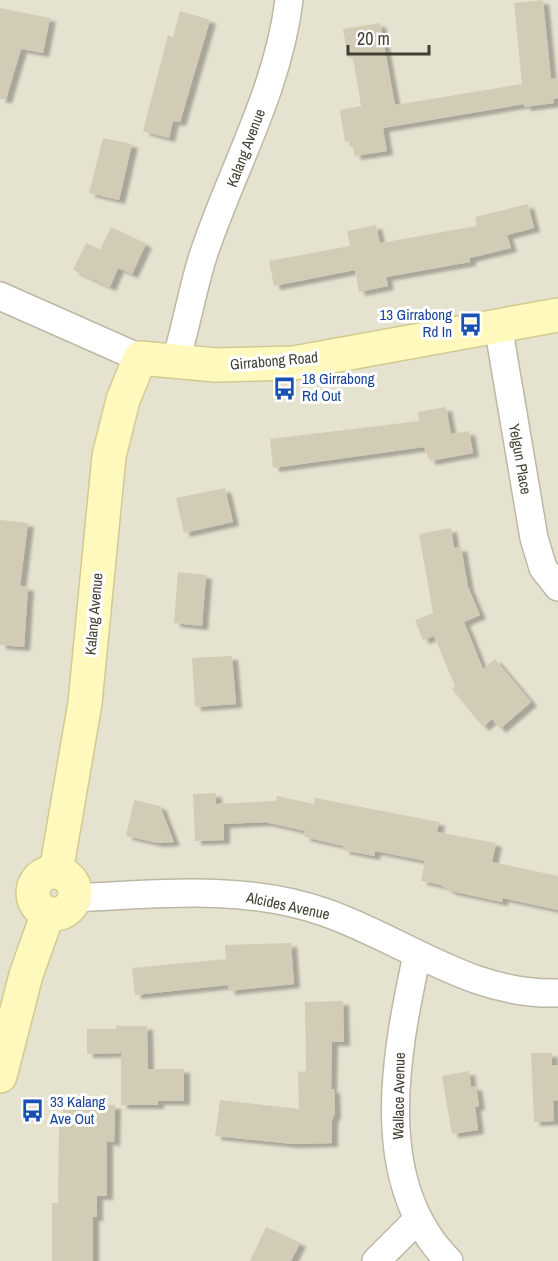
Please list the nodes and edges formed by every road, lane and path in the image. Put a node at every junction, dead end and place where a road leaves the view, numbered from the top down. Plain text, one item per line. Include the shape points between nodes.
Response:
1 (289, 0) edge
2 (0, 296) edge
3 (558, 315) edge
4 (498, 325) junction
5 (140, 358) junction
6 (175, 363) junction
7 (558, 587) edge
8 (60, 894) junction
9 (417, 955) junction
10 (558, 993) edge
11 (0, 1076) edge
12 (418, 1219) junction
13 (376, 1261) edge
14 (449, 1261) edge

1 - 6 street, Kalang Avenue via 255,128 203,256
2 - 5 street, Girrabong Road
3 - 4 street, Girrabong Road
4 - 6 street, Girrabong Road via 294,363
4 - 7 street, Yelgun Place via 534,538 543,568
5 - 6 street, Girrabong Road
5 - 8 street, Kalang Avenue via 123,400 109,456 85,703
8 - 9 street, Alcides Avenue via 226,894 270,899 321,910
8 - 11 street, Kalang Avenue via 26,975
9 - 10 street, Alcides Avenue via 464,977 511,990
9 - 12 street, Wallace Avenue via 403,1020 395,1111 398,1150
12 - 13 street
12 - 14 street, Wallace Avenue

